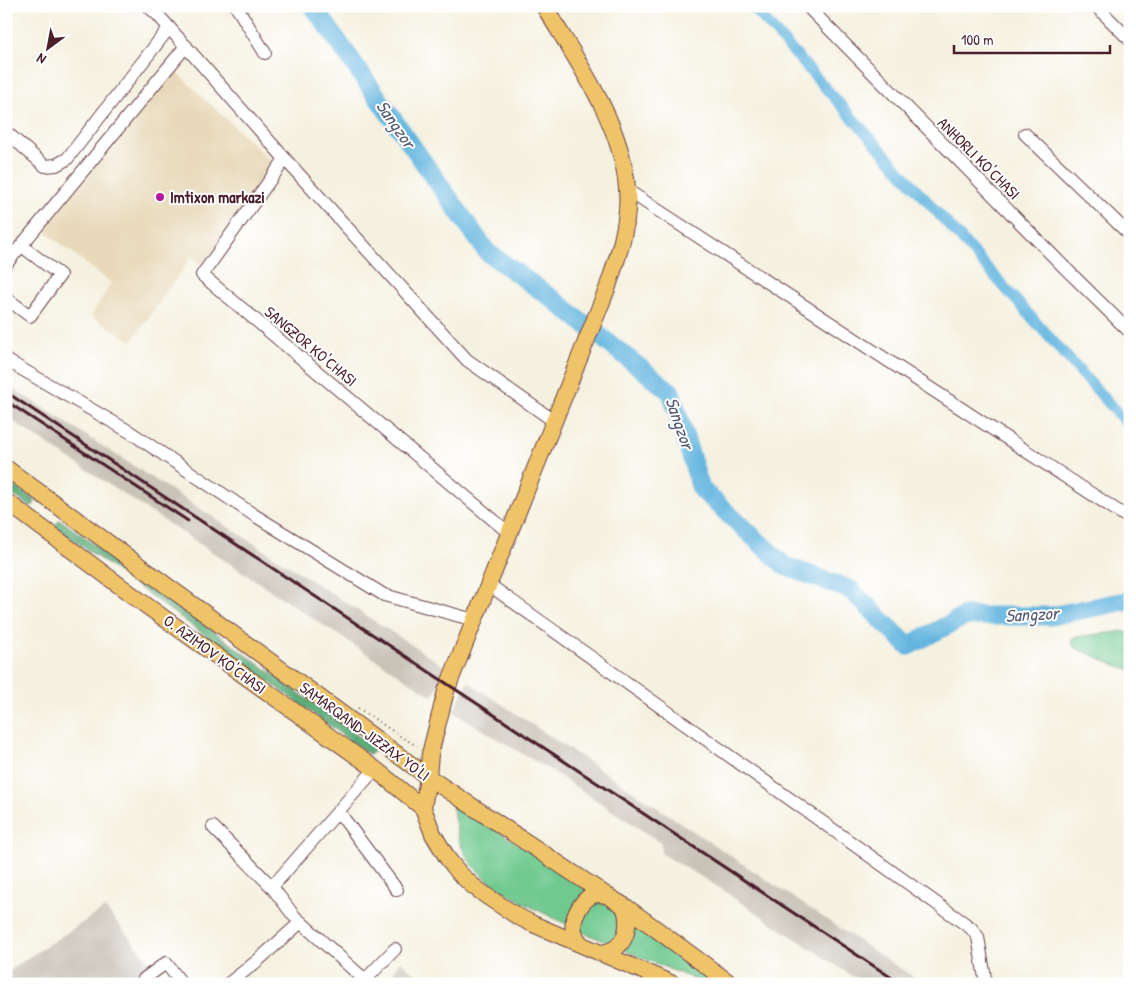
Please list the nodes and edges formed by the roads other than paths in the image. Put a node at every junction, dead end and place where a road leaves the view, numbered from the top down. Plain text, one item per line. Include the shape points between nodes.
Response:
1 (148, 6) edge
2 (236, 6) edge
3 (544, 6) edge
4 (807, 6) edge
5 (1096, 6) edge
6 (169, 28) junction
7 (1130, 40) edge
8 (186, 46) junction
9 (265, 53) dead end
10 (6, 132) edge
11 (1025, 134) dead end
12 (284, 159) junction
13 (627, 190) junction
14 (1130, 235) edge
15 (27, 250) dead end
16 (6, 264) edge
17 (6, 298) edge
18 (1130, 332) edge
19 (6, 360) edge
20 (554, 422) junction
21 (6, 468) edge
22 (6, 501) edge
23 (66, 512) junction
24 (1130, 519) edge
25 (50, 533) junction
26 (509, 533) junction
27 (488, 584) junction
28 (474, 620) junction
29 (375, 769) junction
30 (428, 776) junction
31 (423, 808) junction
32 (338, 811) junction
33 (212, 828) dead end
34 (272, 887) junction
35 (397, 890) dead end
36 (606, 895) junction
37 (624, 906) junction
38 (301, 922) junction
39 (582, 945) junction
40 (395, 949) dead end
41 (600, 952) junction
42 (144, 979) dead end
43 (649, 979) edge
44 (182, 984) edge
45 (228, 984) edge
46 (673, 984) edge
47 (731, 984) edge
48 (986, 984) edge

1 - 6 street
2 - 9 street
3 - 13 main road via 584,72 607,118 623,163
4 - 18 street, ANHORLI KO'CHASI
5 - 7 street
6 - 8 street
6 - 10 street via 67,159 56,166 44,166
8 - 12 street
8 - 16 street
11 - 14 street
12 - 20 street via 467,360
12 - 26 street, SANGZOR KO'CHASI via 202,275
13 - 20 main road via 622,242 607,289
13 - 24 street
15 - 17 street via 60,275 30,316
19 - 28 street via 130,432 384,595
20 - 26 main road
21 - 23 main road, SAMARQAND-JIZZAX YO'LI
22 - 25 main road, O. AZIMOV KO'CHASI
23 - 25 main road via 54,512 48,516
23 - 30 main road, SAMARQAND-JIZZAX YO'LI
25 - 29 main road, O. AZIMOV KO'CHASI
26 - 27 main road
27 - 28 main road
27 - 48 street via 971,928 978,937
28 - 30 main road via 446,691 430,754
29 - 31 main road, O. AZIMOV KO'CHASI
29 - 32 street
30 - 31 main road
30 - 36 main road, SAMARQAND-JIZZAX YO'LI
31 - 39 main road via 440,847 473,886 533,924
32 - 34 street
32 - 35 street
33 - 34 street
34 - 38 street
36 - 37 main road, SAMARQAND-JIZZAX YO'LI
36 - 39 main road via 592,896 575,917 574,932
37 - 41 main road via 628,926 623,939 610,952
37 - 47 main road, SAMARQAND-JIZZAX YO'LI
38 - 40 street via 365,980
38 - 45 street
39 - 41 main road
41 - 43 main road
42 - 44 street via 166,963
43 - 46 main road

